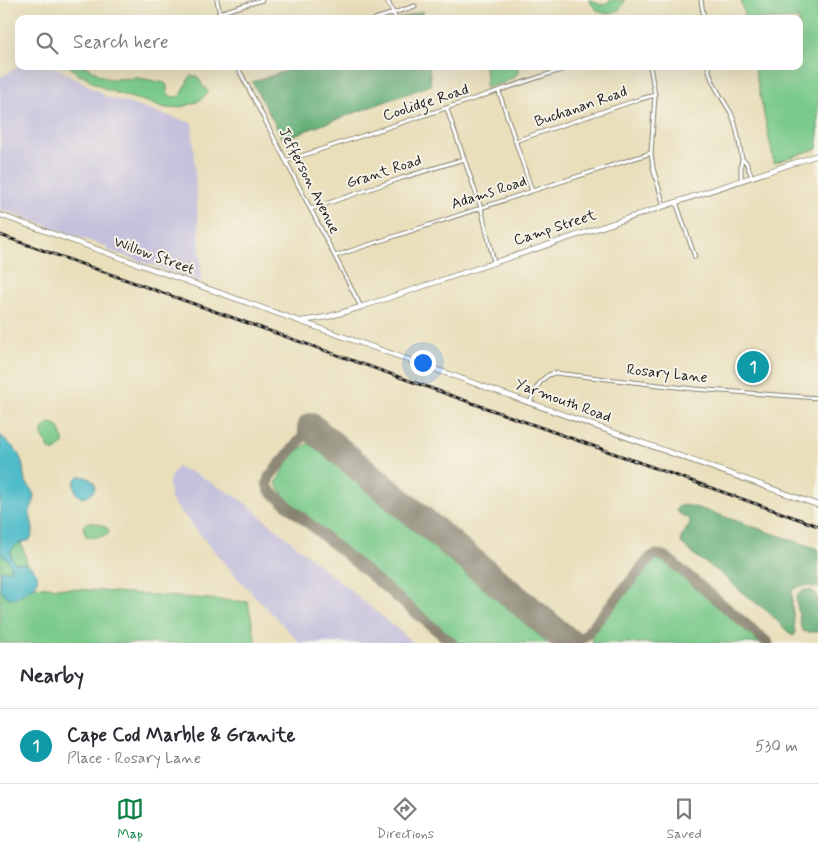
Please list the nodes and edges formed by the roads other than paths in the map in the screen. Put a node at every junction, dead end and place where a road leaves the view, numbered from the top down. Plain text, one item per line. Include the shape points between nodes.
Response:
1 (217, 0) edge
2 (262, 0) edge
3 (387, 0) edge
4 (701, 0) edge
5 (415, 6) dead end
6 (219, 13) joint
7 (392, 13) junction
8 (386, 15) edge
9 (703, 15) edge
10 (239, 70) edge
11 (562, 70) edge
12 (651, 70) edge
13 (709, 70) edge
14 (499, 92) junction
15 (655, 96) junction
16 (447, 108) junction
17 (514, 141) junction
18 (651, 153) junction
19 (818, 155) edge
20 (464, 159) junction
21 (742, 159) junction
22 (286, 161) junction
23 (752, 177) junction
24 (741, 180) junction
25 (532, 190) junction
26 (676, 202) junction
27 (664, 206) junction
28 (311, 208) junction
29 (481, 208) junction
30 (0, 215) edge
31 (335, 256) junction
32 (695, 257) dead end
33 (494, 262) junction
34 (361, 307) junction
35 (327, 317) junction
36 (300, 322) junction
37 (323, 329) junction
38 (818, 398) edge
39 (530, 403) junction
40 (818, 505) edge

1 - 6 street
2 - 6 street
3 - 7 street
4 - 9 street
5 - 7 street
7 - 8 street
10 - 22 street, Jefferson Avenue
11 - 14 street, Coolidge Road
12 - 15 street
13 - 21 street via 713,84 735,123
14 - 16 street, Coolidge Road
14 - 17 street
15 - 17 street, Buchanan Road
15 - 18 street
16 - 20 street
16 - 22 street, Coolidge Road
17 - 25 street
18 - 25 street, Adams Road
18 - 27 street
19 - 23 main road, Camp Street
20 - 28 street, Grant Road
20 - 29 street
21 - 23 street
21 - 24 street
22 - 28 street, Jefferson Avenue
23 - 24 main road, Camp Street
24 - 26 main road, Camp Street
25 - 29 street, Adams Road
26 - 27 main road, Camp Street
26 - 32 street
27 - 33 main road, Camp Street
28 - 31 street, Jefferson Avenue
29 - 31 street, Adams Road
29 - 33 street
30 - 36 main road, Willow Street
31 - 34 street, Jefferson Avenue
33 - 34 main road, Camp Street
34 - 35 main road, Camp Street
35 - 36 main road, Camp Street
35 - 37 main road
36 - 37 main road, Yarmouth Road
37 - 39 main road, Yarmouth Road
38 - 39 street, Rosary Lane via 694,389 555,373 542,380
39 - 40 main road, Yarmouth Road

